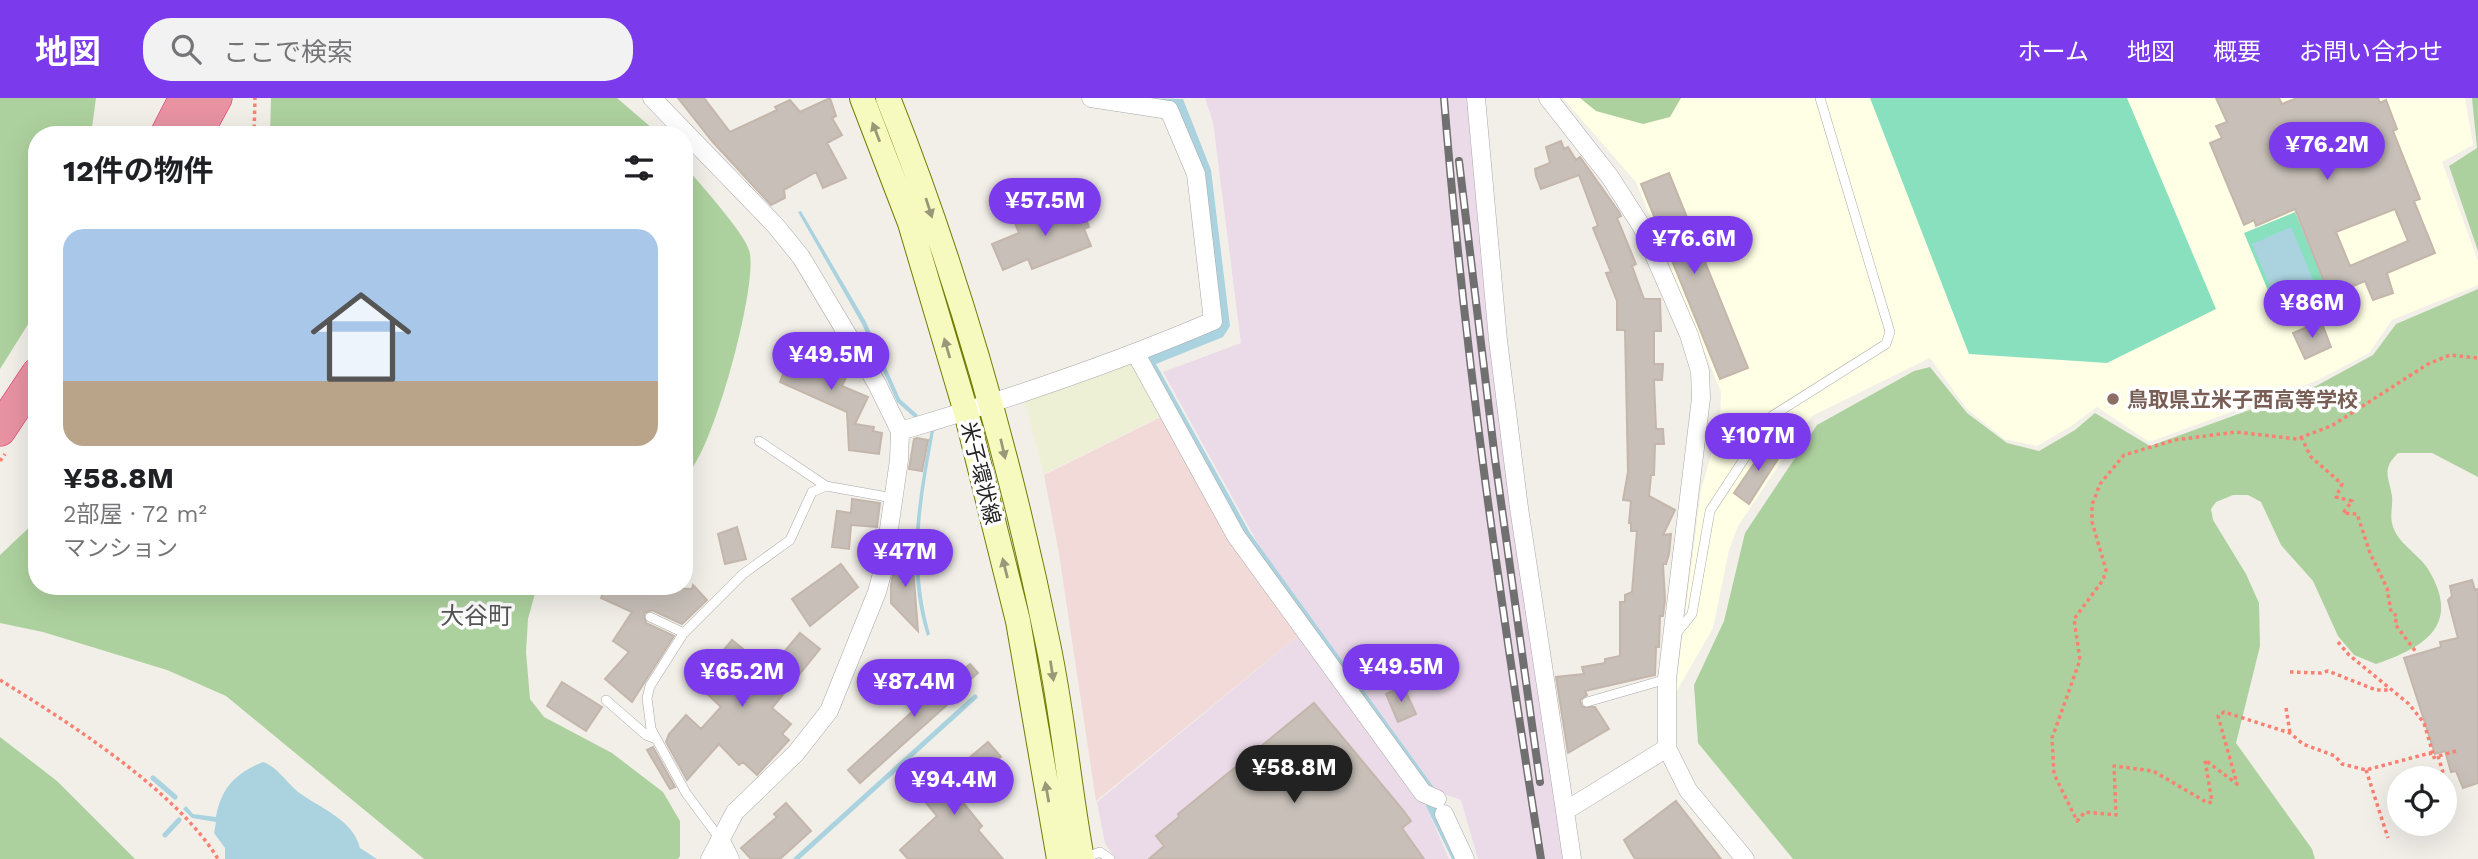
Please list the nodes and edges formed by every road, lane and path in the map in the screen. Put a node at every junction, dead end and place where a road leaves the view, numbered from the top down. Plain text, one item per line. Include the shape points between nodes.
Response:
1 (177, 98) edge
2 (185, 98) edge
3 (197, 98) edge
4 (216, 98) edge
5 (255, 98) edge
6 (652, 98) edge
7 (862, 98) edge
8 (888, 98) edge
9 (1091, 98) edge
10 (1476, 98) edge
11 (1548, 98) edge
12 (1820, 98) edge
13 (164, 126) edge
14 (171, 126) edge
15 (183, 126) edge
16 (201, 126) edge
17 (254, 126) edge
18 (679, 126) edge
19 (693, 140) edge
20 (1136, 354) junction
21 (2478, 358) edge
22 (28, 368) edge
23 (28, 388) edge
24 (992, 404) junction
25 (0, 408) edge
26 (966, 412) junction
27 (0, 430) edge
28 (900, 431) junction
29 (2301, 437) junction
30 (759, 441) dead end
31 (826, 486) junction
32 (893, 498) junction
33 (650, 617) dead end
34 (684, 633) junction
35 (1675, 635) junction
36 (2338, 642) dead end
37 (2416, 652) dead end
38 (2290, 672) dead end
39 (1667, 679) junction
40 (0, 680) edge
41 (2388, 690) junction
42 (606, 700) dead end
43 (1587, 702) dead end
44 (2286, 708) dead end
45 (2290, 733) junction
46 (657, 740) junction
47 (1667, 748) junction
48 (2456, 751) dead end
49 (2436, 756) junction
50 (2440, 766) edge
51 (2366, 770) junction
52 (1565, 811) junction
53 (2388, 838) dead end
54 (720, 839) junction
55 (218, 859) edge
56 (710, 859) edge
57 (730, 859) edge
58 (1059, 859) edge
59 (1081, 859) edge
60 (1110, 859) edge
61 (1465, 859) edge
62 (1572, 859) edge
63 (1745, 859) edge

1 - 13 highway
2 - 14 highway
3 - 15 highway
4 - 16 highway
5 - 17 path
6 - 18 street
26 -> 7 main road, 米子環状線 via 910,223
8 -> 24 main road, 米子環状線 via 914,163
9 - 20 street via 1169,110 1196,174 1213,321
10 - 52 street via 1506,405
11 - 35 street via 1610,177 1642,227 1700,371 1701,398
12 - 35 lane via 1890,332 1885,344 1772,416 1710,511 1692,614
19 - 28 street via 801,257
20 - 24 street
20 - 61 street via 1236,536 1435,802
21 - 29 path via 2450,355 2428,364 2333,425
22 - 25 highway
23 - 27 highway
24 - 26 street
24 -> 59 main road, 米子環状線 via 1049,646
26 - 28 street
58 -> 26 main road, 米子環状線 via 1018,621
28 - 32 street
29 - 37 path via 2311,457 2342,484 2336,497 2352,501 2343,513 2357,514 2387,588 2391,612 2397,616 2395,624
29 - 45 path via 2236,432 2175,440 2124,455 2109,470 2092,505 2092,522 2106,570 2104,580 2074,620 2080,660 2052,738 2054,774 2077,821 2085,812 2116,815 2114,766 2153,771 2208,803 2213,802 2205,760 2237,784 2218,716 2221,713
30 - 31 lane
31 - 32 lane
31 - 34 lane via 812,492 790,540 743,574
32 - 54 street via 877,592 829,711 796,753 735,812
33 - 34 lane
34 - 46 lane via 650,685 647,698
35 - 39 street
36 - 41 path
38 - 41 path via 2328,671 2376,690
39 - 43 lane
39 - 47 street
40 - 55 path via 74,726 121,763 175,808
41 - 49 path via 2409,704 2424,723
42 - 46 lane
44 - 45 path
45 - 51 path via 2342,764
46 - 54 lane via 686,793
47 - 52 street
47 - 63 street via 1688,790
48 - 49 path
49 - 50 path
49 - 51 path via 2430,753
51 - 53 path
52 - 62 street
54 - 56 street
54 - 57 street
59 - 60 lane via 1100,852

